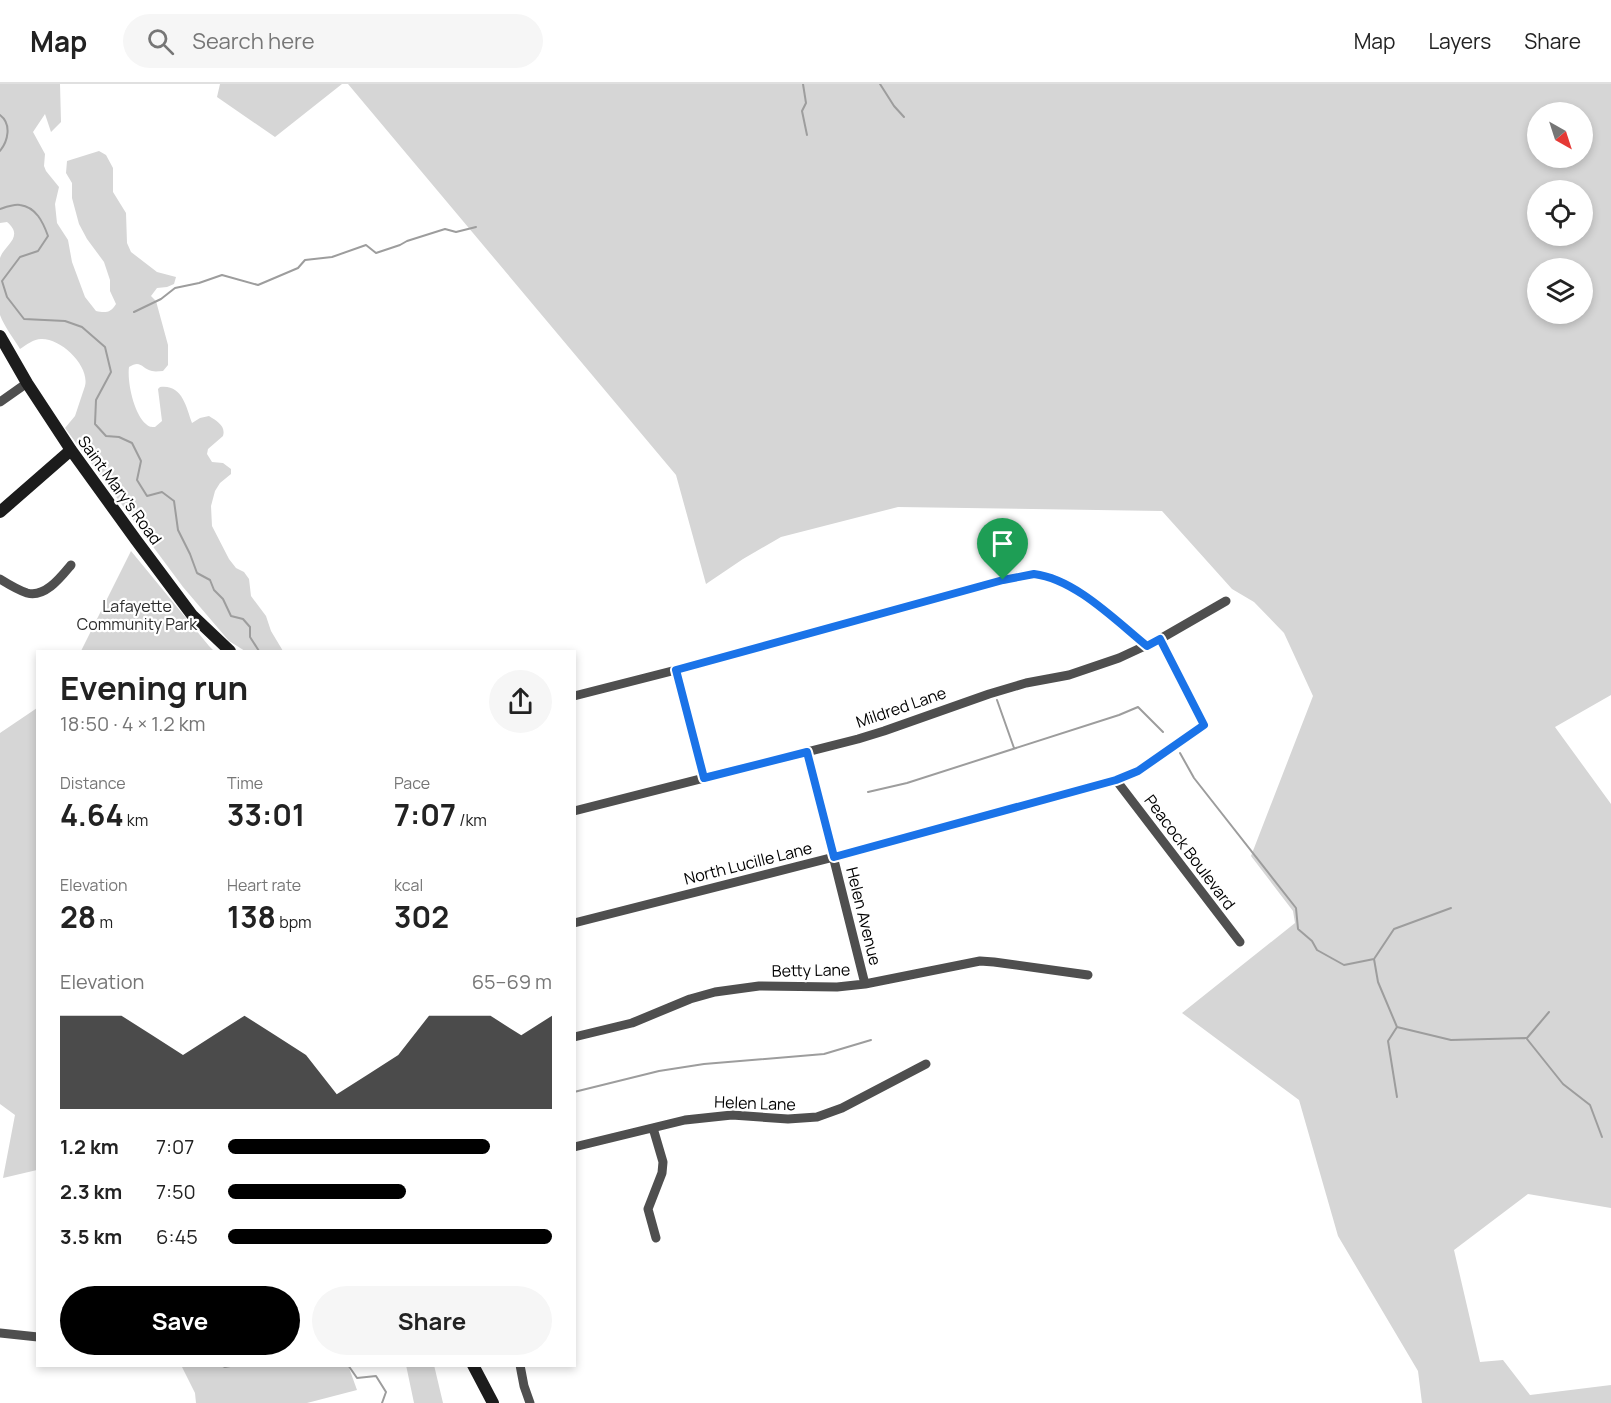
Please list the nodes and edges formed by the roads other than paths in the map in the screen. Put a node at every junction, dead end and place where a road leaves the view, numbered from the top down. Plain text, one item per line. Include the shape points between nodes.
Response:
1 (0, 336) edge
2 (27, 383) junction
3 (0, 402) edge
4 (71, 450) junction
5 (0, 512) edge
6 (71, 565) dead end
7 (0, 579) edge
8 (1226, 601) dead end
9 (1160, 639) junction
10 (1147, 646) junction
11 (229, 650) edge
12 (676, 670) junction
13 (576, 695) edge
14 (807, 752) junction
15 (704, 778) junction
16 (1116, 780) junction
17 (576, 810) edge
18 (834, 857) junction
19 (576, 922) edge
20 (1240, 942) dead end
21 (1088, 975) dead end
22 (865, 984) junction
23 (576, 1037) edge
24 (926, 1064) dead end
25 (653, 1128) junction
26 (576, 1147) edge
27 (656, 1238) dead end
28 (0, 1333) edge
29 (36, 1337) edge
30 (474, 1367) edge
31 (520, 1367) edge
32 (493, 1403) edge
33 (530, 1403) edge

1 - 2 street, Saint Mary's Road
2 - 3 street
2 - 4 street, Saint Mary's Road
4 - 5 street
4 - 11 street, Saint Mary's Road via 182,603
6 - 7 street via 48,588 37,593 27,593
8 - 9 street, Mildred Lane
9 - 10 street, Mildred Lane
9 - 16 street, North Lucille Lane via 1204,725 1138,771
10 - 12 street via 1075,588 1034,574
10 - 14 street, Mildred Lane via 1081,672 1017,686 884,731
12 - 13 street
12 - 15 street
14 - 15 street, Mildred Lane
14 - 18 street, Helen Avenue
15 - 17 street, Mildred Lane
16 - 18 street, North Lucille Lane
16 - 20 street, Peacock Boulevard
18 - 19 street, North Lucille Lane
18 - 22 street, Helen Avenue
21 - 22 street, Betty Lane via 980,961
22 - 23 street, Betty Lane via 723,991 690,999 632,1023
24 - 25 street, Helen Lane via 817,1117 719,1115
25 - 26 street, Helen Lane
25 - 27 street via 663,1162 648,1209
28 - 29 street
30 - 32 street
31 - 33 street

